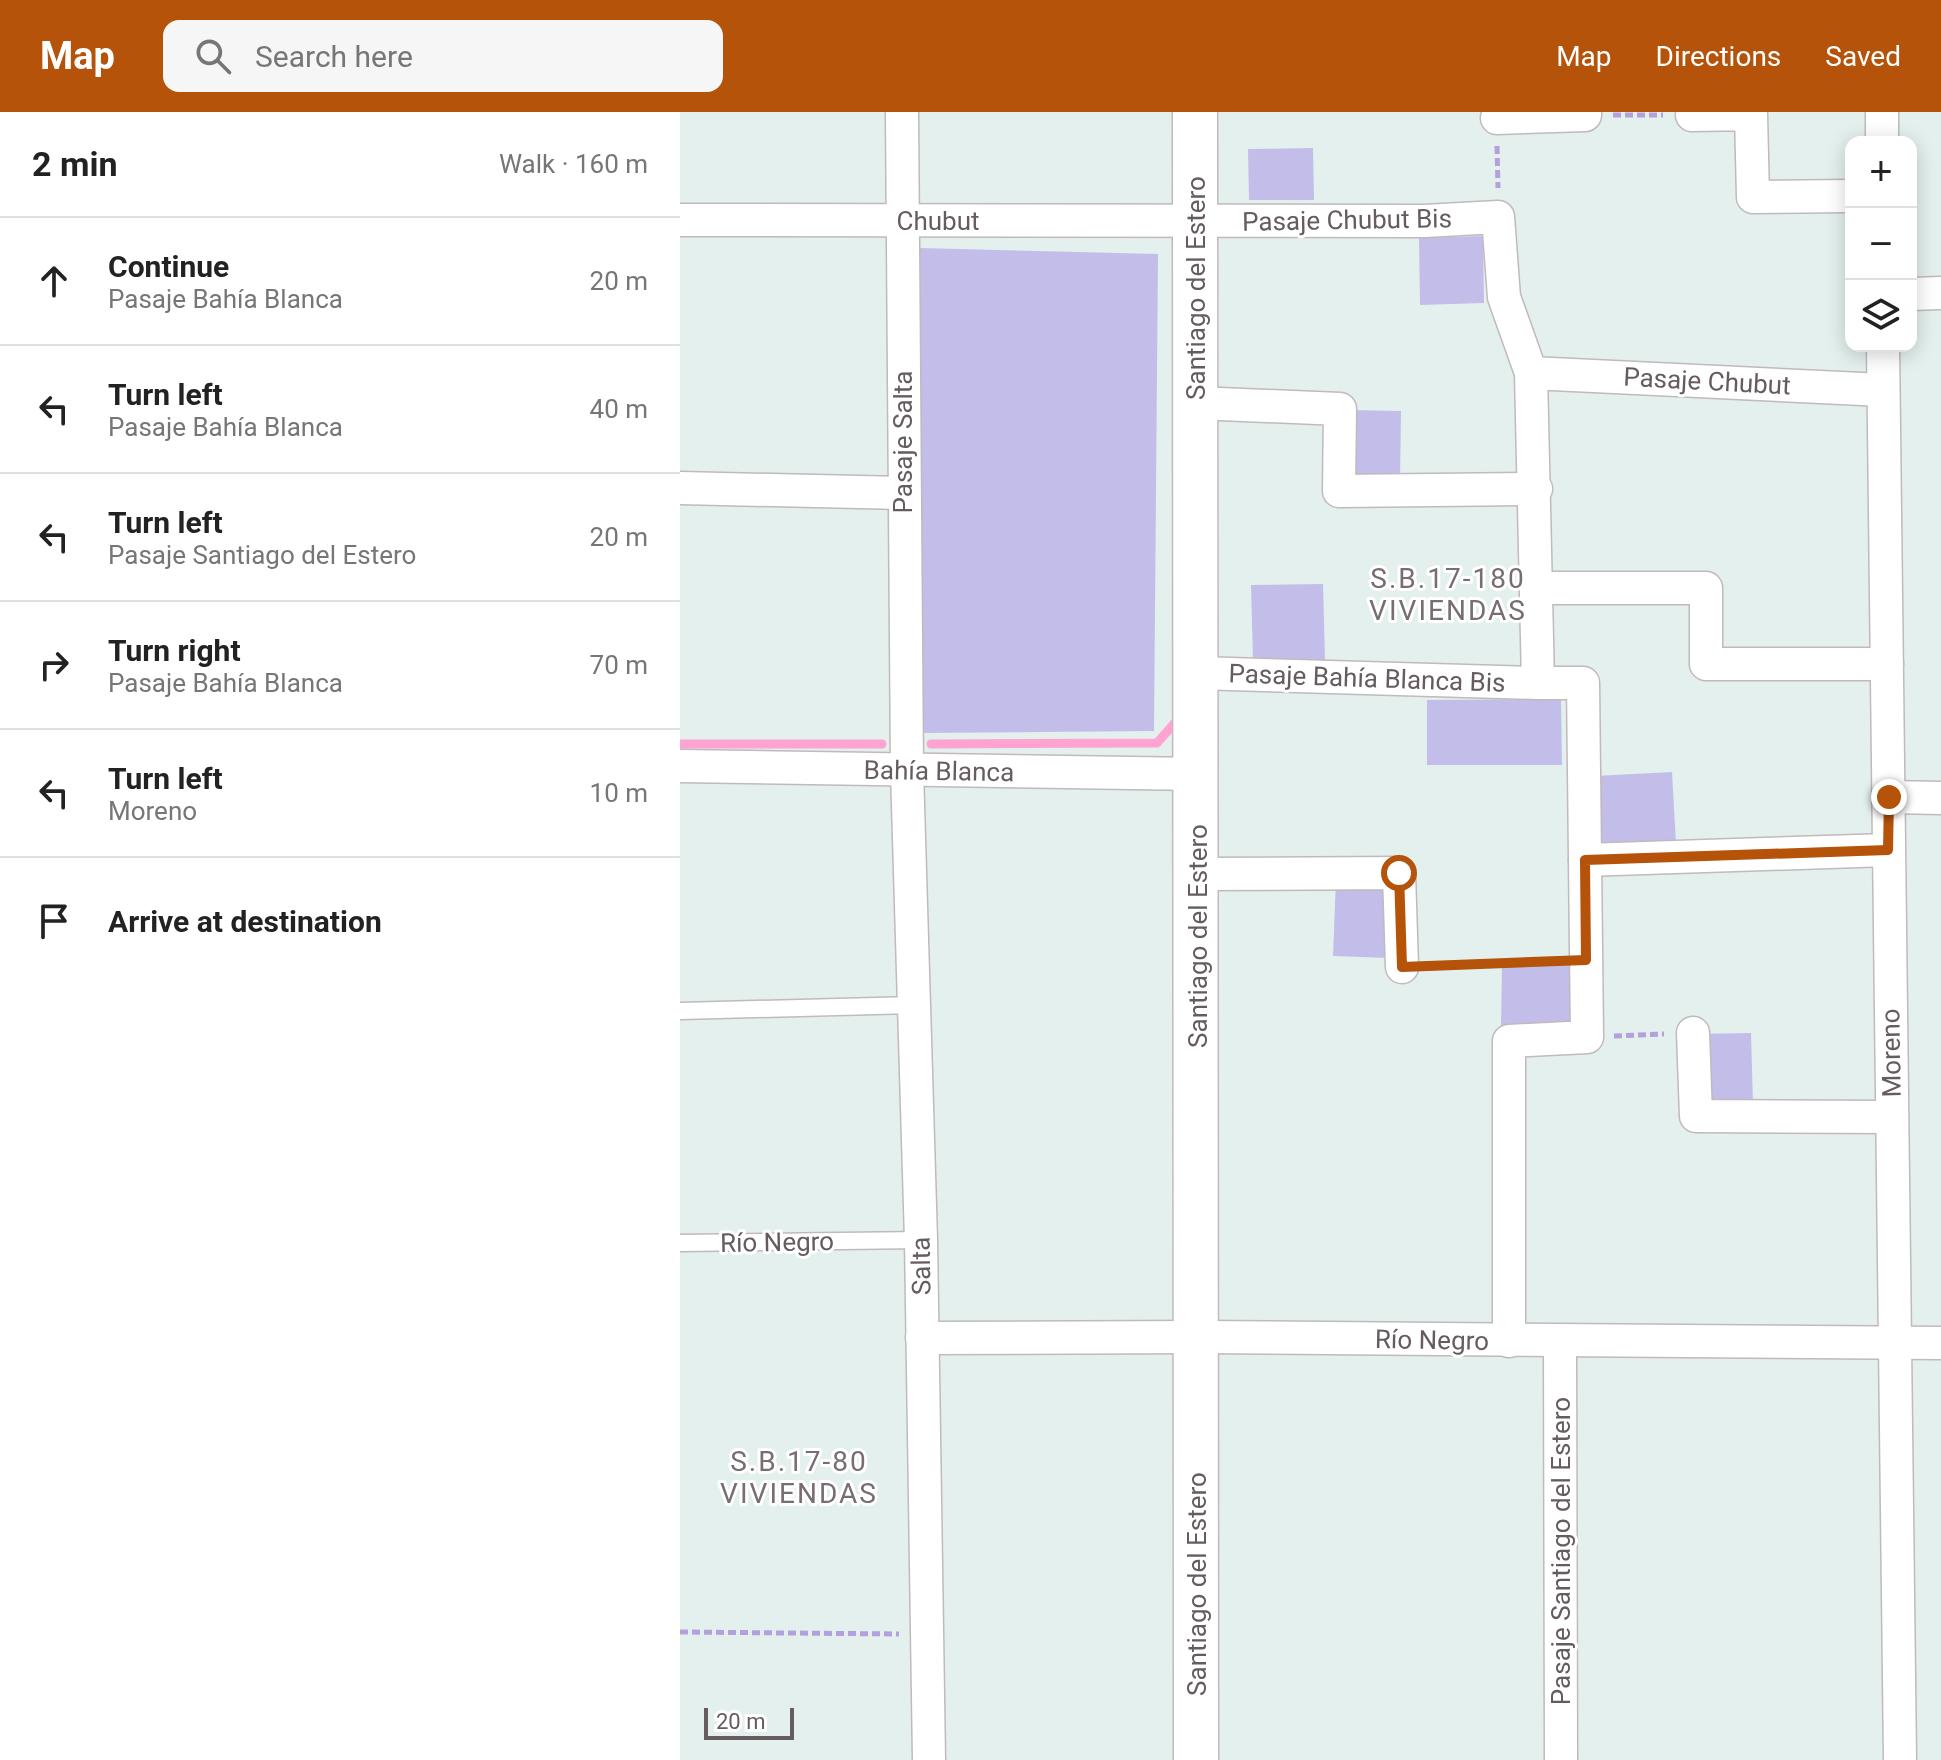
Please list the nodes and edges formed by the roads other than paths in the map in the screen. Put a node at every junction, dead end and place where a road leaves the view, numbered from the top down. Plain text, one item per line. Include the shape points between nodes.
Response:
1 (902, 112) edge
2 (1195, 112) edge
3 (1882, 112) edge
4 (1585, 114) edge
5 (1692, 115) road end
6 (1497, 118) road end
7 (1882, 136) edge
8 (1845, 196) edge
9 (680, 220) edge
10 (903, 221) junction
11 (1195, 221) junction
12 (1941, 293) edge
13 (1917, 294) edge
14 (1883, 352) edge
15 (1531, 373) junction
16 (1883, 390) junction
17 (1197, 403) junction
18 (680, 488) edge
19 (1536, 489) junction
20 (903, 493) junction
21 (1537, 588) junction
22 (1887, 664) junction
23 (1197, 673) junction
24 (1538, 683) junction
25 (680, 766) edge
26 (907, 771) junction
27 (1197, 774) junction
28 (1889, 797) junction
29 (1941, 798) edge
30 (1888, 850) junction
31 (1585, 860) junction
32 (1197, 874) junction
33 (1402, 967) road end
34 (914, 1005) junction
35 (680, 1011) edge
36 (1693, 1033) road end
37 (1892, 1117) junction
38 (921, 1240) junction
39 (680, 1243) edge
40 (1199, 1337) junction
41 (922, 1338) junction
42 (1509, 1341) junction
43 (1560, 1341) junction
44 (1895, 1343) junction
45 (1941, 1343) edge
46 (929, 1760) edge
47 (1196, 1760) edge
48 (1561, 1760) edge
49 (1900, 1760) edge

1 - 10 street, Pasaje Salta
2 - 11 street, Santiago del Estero
3 - 7 street
4 - 6 street
5 - 8 street via 1751,114 1753,197
9 - 10 street, Chubut
10 - 11 street, Chubut
10 - 20 street, Pasaje Salta
11 - 15 street, Pasaje Chubut Bis via 1498,217 1504,297
11 - 17 street, Santiago del Estero
12 - 13 street
14 - 16 street, Moreno
15 - 16 street, Pasaje Chubut
15 - 19 street
16 - 22 street, Moreno
17 - 19 street via 1340,409 1339,491
17 - 23 street, Santiago del Estero
18 - 20 street
19 - 21 street
20 - 26 street, Pasaje Salta
21 - 22 street via 1706,588 1706,664
21 - 24 street
22 - 28 street, Moreno
23 - 24 street, Pasaje Bahía Blanca Bis
23 - 27 street, Santiago del Estero
24 - 31 street via 1583,683
25 - 26 street, Bahía Blanca
26 - 27 street, Bahía Blanca
26 - 34 street, Salta
27 - 32 street, Santiago del Estero
28 - 29 street
28 - 30 street, Moreno
30 - 31 street
30 - 37 street, Moreno
31 - 42 street via 1587,1037 1509,1041
32 - 33 street via 1399,873
32 - 40 street, Santiago del Estero
34 - 35 lane
34 - 38 street, Salta
36 - 37 street via 1696,1116
37 - 44 street, Moreno
38 - 39 lane, Río Negro
38 - 41 street, Salta
40 - 41 street, Río Negro
40 - 42 street, Río Negro
40 - 47 street, Santiago del Estero
41 - 46 street, Salta
42 - 43 street, Río Negro
43 - 44 street, Río Negro
43 - 48 street, Pasaje Santiago del Estero
44 - 45 street, Río Negro
44 - 49 street, Moreno

